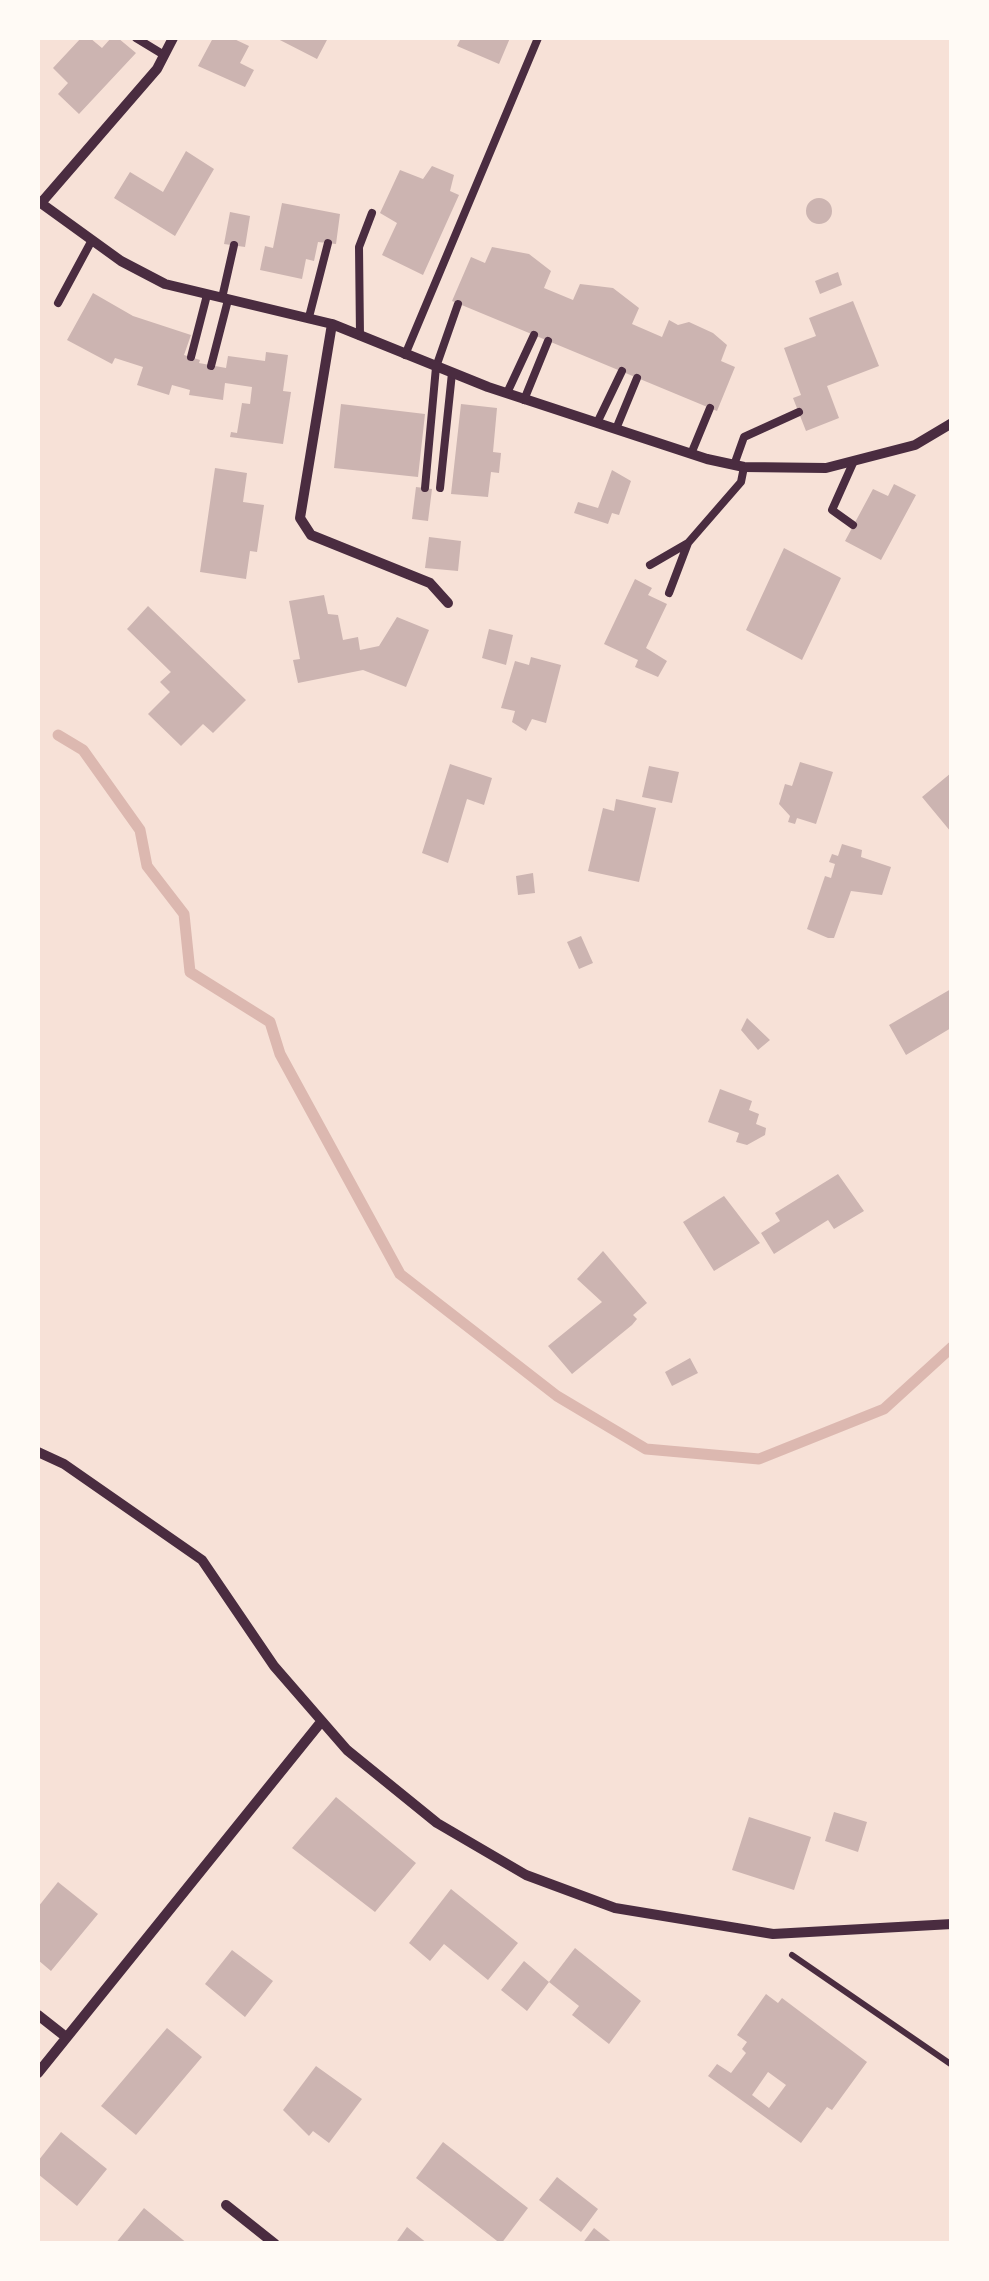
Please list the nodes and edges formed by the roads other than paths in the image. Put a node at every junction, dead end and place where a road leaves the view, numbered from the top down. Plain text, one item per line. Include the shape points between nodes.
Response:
1 (136, 38) edge
2 (174, 38) edge
3 (538, 38) edge
4 (164, 56) junction
5 (39, 202) edge
6 (372, 213) dead end
7 (92, 240) junction
8 (328, 243) dead end
9 (234, 246) dead end
10 (207, 295) junction
11 (226, 299) junction
12 (58, 303) dead end
13 (458, 304) dead end
14 (309, 317) junction
15 (332, 324) junction
16 (534, 334) dead end
17 (360, 336) junction
18 (548, 341) dead end
19 (405, 355) junction
20 (191, 357) dead end
21 (211, 366) dead end
22 (436, 368) junction
23 (622, 372) dead end
24 (452, 373) junction
25 (637, 378) dead end
26 (508, 393) junction
27 (524, 400) junction
28 (710, 408) dead end
29 (799, 412) dead end
30 (597, 423) junction
31 (952, 424) edge
32 (616, 429) junction
33 (691, 454) junction
34 (853, 463) junction
35 (739, 466) junction
36 (425, 488) dead end
37 (440, 488) dead end
38 (853, 525) dead end
39 (688, 542) junction
40 (650, 565) dead end
41 (669, 593) dead end
42 (448, 602) dead end
43 (38, 1452) edge
44 (321, 1722) junction
45 (952, 1924) edge
46 (38, 2015) edge
47 (66, 2037) junction
48 (38, 2073) edge
49 (226, 2205) dead end
50 (275, 2244) edge

1 - 4 lane
2 - 4 street
3 - 19 lane
4 - 5 street
5 - 7 street
6 - 17 lane via 359,246
7 - 10 street via 143,275
7 - 12 lane
8 - 14 lane
9 - 11 lane
10 - 11 street
10 - 20 lane
11 - 14 street
11 - 21 lane
13 - 22 lane
14 - 15 street
15 - 17 street
15 - 42 street via 300,518 310,535 430,583
16 - 26 lane
17 - 19 street
18 - 27 lane
19 - 22 street
22 - 24 street
22 - 36 lane
23 - 30 lane
24 - 26 street
24 - 37 lane
25 - 32 lane
26 - 27 street
27 - 30 street
28 - 33 lane
29 - 35 lane via 744,437
30 - 32 street
31 - 34 street via 915,446
32 - 33 street
33 - 35 street
34 - 35 street
34 - 38 lane via 832,510
35 - 39 lane via 741,482
39 - 40 lane
39 - 41 lane
43 - 44 street via 202,1560
44 - 45 street via 423,1813 526,1874 615,1908 773,1934
44 - 47 street
46 - 47 street
47 - 48 street
49 - 50 street

